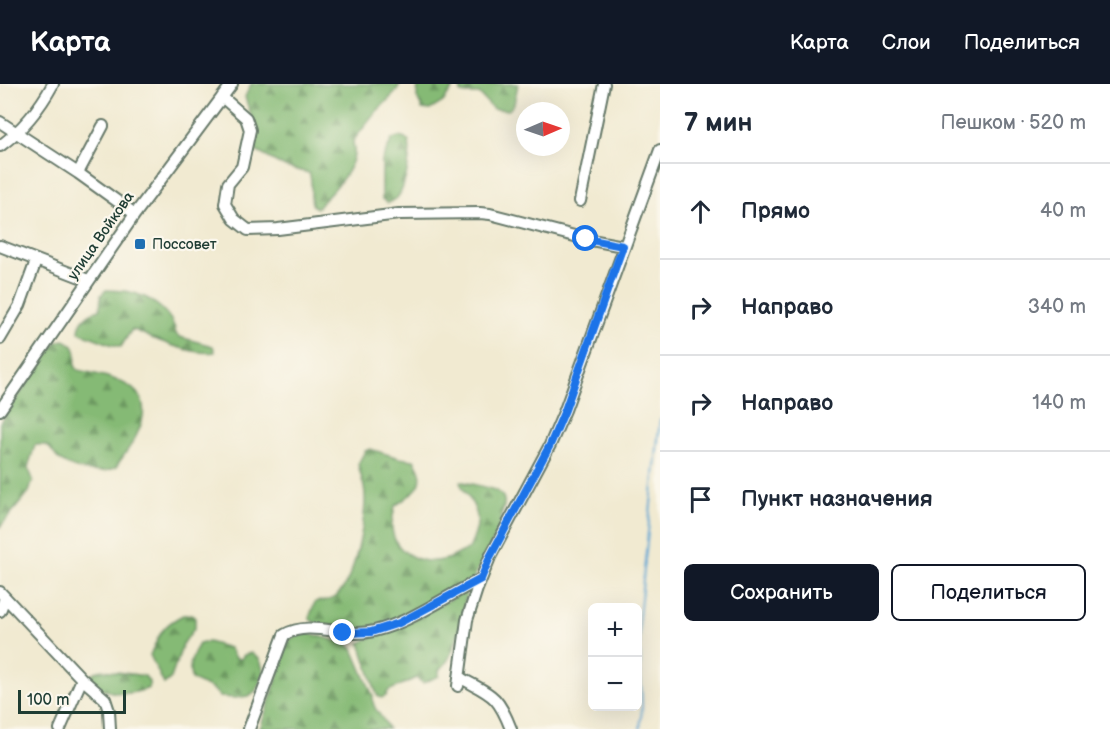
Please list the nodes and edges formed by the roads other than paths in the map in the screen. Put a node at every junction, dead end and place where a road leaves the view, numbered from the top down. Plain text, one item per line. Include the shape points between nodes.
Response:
1 (53, 84) edge
2 (232, 84) edge
3 (604, 84) edge
4 (222, 97) junction
5 (0, 122) edge
6 (103, 126) dead end
7 (18, 133) junction
8 (0, 146) edge
9 (659, 153) edge
10 (78, 173) junction
11 (580, 201) dead end
12 (135, 214) junction
13 (0, 246) edge
14 (623, 246) junction
15 (36, 261) junction
16 (88, 280) junction
17 (0, 339) edge
18 (0, 410) edge
19 (481, 579) junction
20 (3, 595) edge
21 (0, 611) edge
22 (82, 679) junction
23 (60, 729) edge
24 (110, 729) edge
25 (249, 729) edge
26 (511, 729) edge

1 - 7 street
2 - 4 street, улица Войкова
3 - 11 street
4 - 12 street, улица Войкова
4 - 14 street via 246,118 250,130 242,167 228,184 225,204 234,219 248,230 399,214 480,213
5 - 7 street
6 - 10 street
7 - 8 street
7 - 10 street
9 - 14 street
10 - 12 street
12 - 16 street, улица Войкова
13 - 15 street
14 - 19 street via 561,418
15 - 16 street
15 - 17 street via 20,305
16 - 18 street, улица Войкова
19 - 25 street via 386,628 356,634 304,628 284,635
19 - 26 street via 467,620 459,681 496,699
20 - 21 street
20 - 22 street
22 - 23 street
22 - 24 street via 105,699

